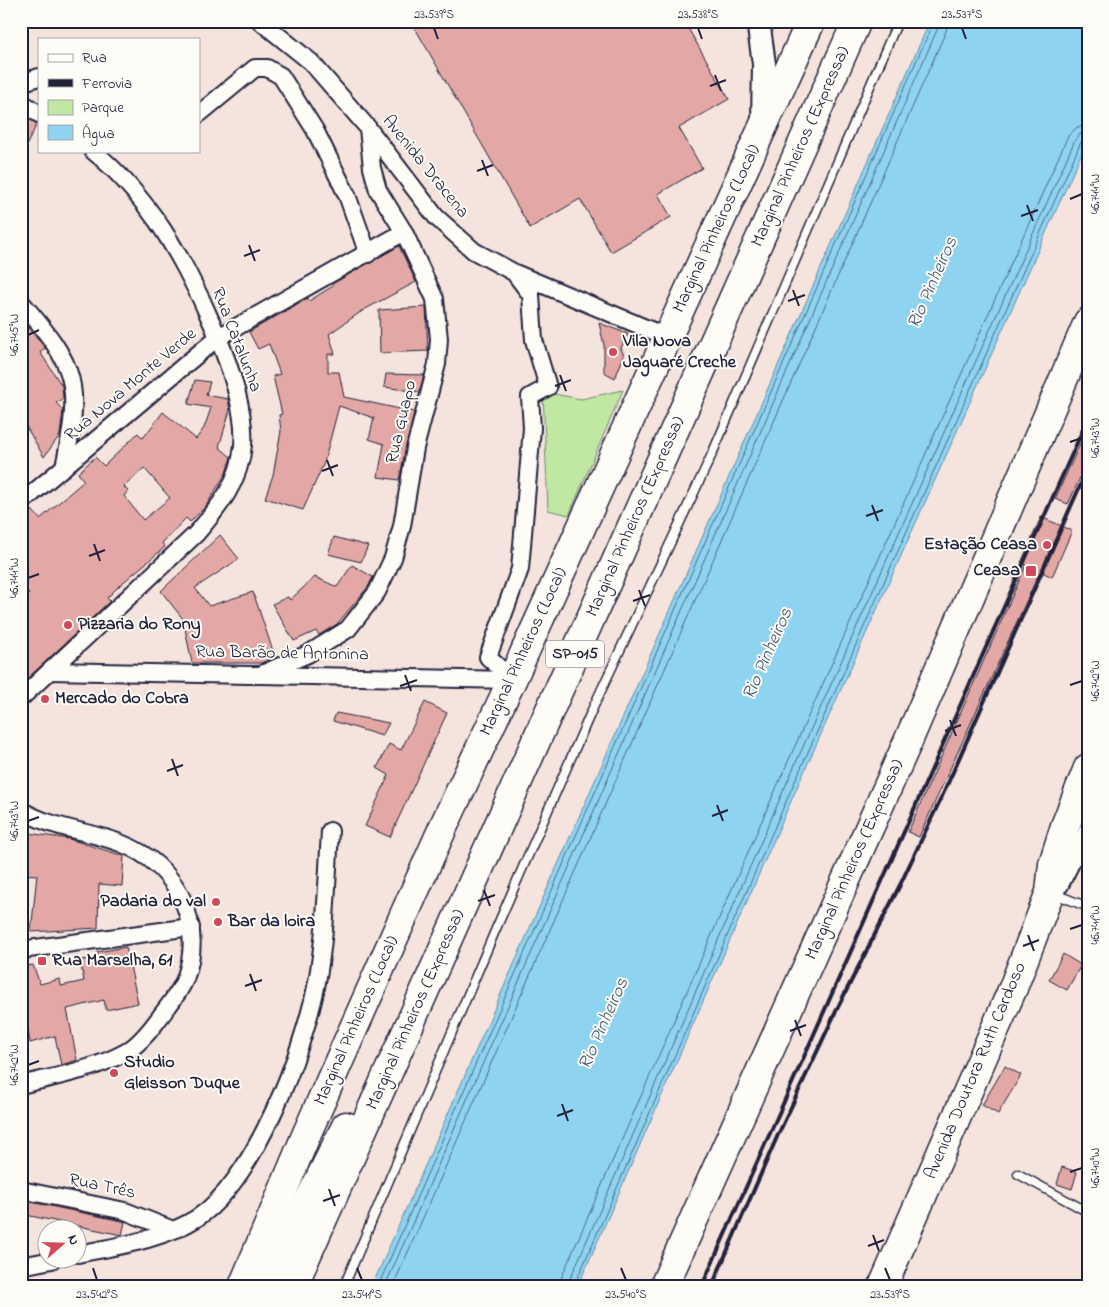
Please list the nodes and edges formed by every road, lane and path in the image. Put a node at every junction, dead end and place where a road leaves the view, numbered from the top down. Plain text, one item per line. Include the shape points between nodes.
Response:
1 (260, 21) edge
2 (758, 21) edge
3 (812, 21) edge
4 (857, 21) edge
5 (898, 21) edge
6 (38, 76) edge
7 (21, 83) edge
8 (21, 102) edge
9 (38, 113) edge
10 (200, 113) edge
11 (368, 128) junction
12 (763, 130) junction
13 (94, 152) edge
14 (404, 232) junction
15 (368, 254) junction
16 (515, 273) junction
17 (21, 302) edge
18 (1088, 322) edge
19 (667, 337) junction
20 (217, 338) junction
21 (64, 468) junction
22 (21, 502) edge
23 (50, 671) junction
24 (264, 674) junction
25 (512, 680) junction
26 (21, 698) edge
27 (1088, 768) edge
28 (21, 810) edge
29 (1076, 828) edge
30 (330, 831) dead end
31 (1050, 892) junction
32 (1088, 907) edge
33 (191, 927) junction
34 (21, 950) edge
35 (424, 993) junction
36 (21, 1085) edge
37 (1018, 1174) dead end
38 (21, 1190) edge
39 (1088, 1212) edge
40 (173, 1230) junction
41 (88, 1252) edge
42 (38, 1263) edge
43 (21, 1266) edge
44 (243, 1286) edge
45 (266, 1286) edge
46 (293, 1286) edge
47 (344, 1286) edge
48 (664, 1286) edge
49 (883, 1286) edge

1 - 11 street, Avenida Dracena via 311,62
2 - 12 street via 764,64
3 - 12 highway, Marginal Pinheiros (Local)
4 - 35 highway, Marginal Pinheiros (Expressa) / SP-015
5 - 47 lane via 717,443 561,781
6 - 7 street
8 - 9 street
10 - 15 street via 255,68 268,68 281,76 315,130 347,194
11 - 14 street, Rua Guapo via 378,190
11 - 16 street, Avenida Dracena via 446,227 474,251
12 - 19 highway, Marginal Pinheiros (Local)
13 - 20 street, Rua Catalunha via 131,188 157,222 191,282
14 - 15 street, Rua Nova Monte Verde
14 - 24 street, Rua Guapo via 435,299 439,339 393,558 377,592 348,629 308,654
15 - 20 street, Rua Nova Monte Verde
16 - 19 street, Avenida Dracena
16 - 25 street via 531,295 534,340 548,387 530,397 532,428 520,569 488,657
17 - 21 street via 53,340 68,366 74,410
18 - 48 highway, Marginal Pinheiros (Expressa) via 906,746
19 - 25 highway, Marginal Pinheiros (Local)
20 - 21 street, Rua Nova Monte Verde
20 - 23 street, Rua Catalunha via 232,374 243,421 238,472 229,491 220,507 196,534
21 - 22 street, Rua Nova Monte Verde
23 - 24 street, Rua Barão de Antonina
23 - 26 street, Rua Catalunha
24 - 25 street, Rua Barão de Antonina
25 - 44 highway, Marginal Pinheiros (Local) via 404,914
27 - 29 highway, Avenida Doutora Ruth Cardoso
28 - 33 street via 37,819 134,848 173,882 185,903
29 - 31 highway, Avenida Doutora Ruth Cardoso via 1053,864
30 - 40 street via 323,939 316,984 304,1028 275,1106 248,1164 228,1191 196,1218
31 - 32 lane
31 - 49 highway, Avenida Doutora Ruth Cardoso via 987,1049
33 - 34 street
33 - 36 street via 193,951 185,980 156,1022 128,1051 93,1067
35 - 45 highway via 374,1073
35 - 46 highway, Marginal Pinheiros (Expressa) / SP-015
37 - 39 lane
38 - 40 street, Rua Três via 131,1212
40 - 41 street via 132,1244
42 - 43 street

